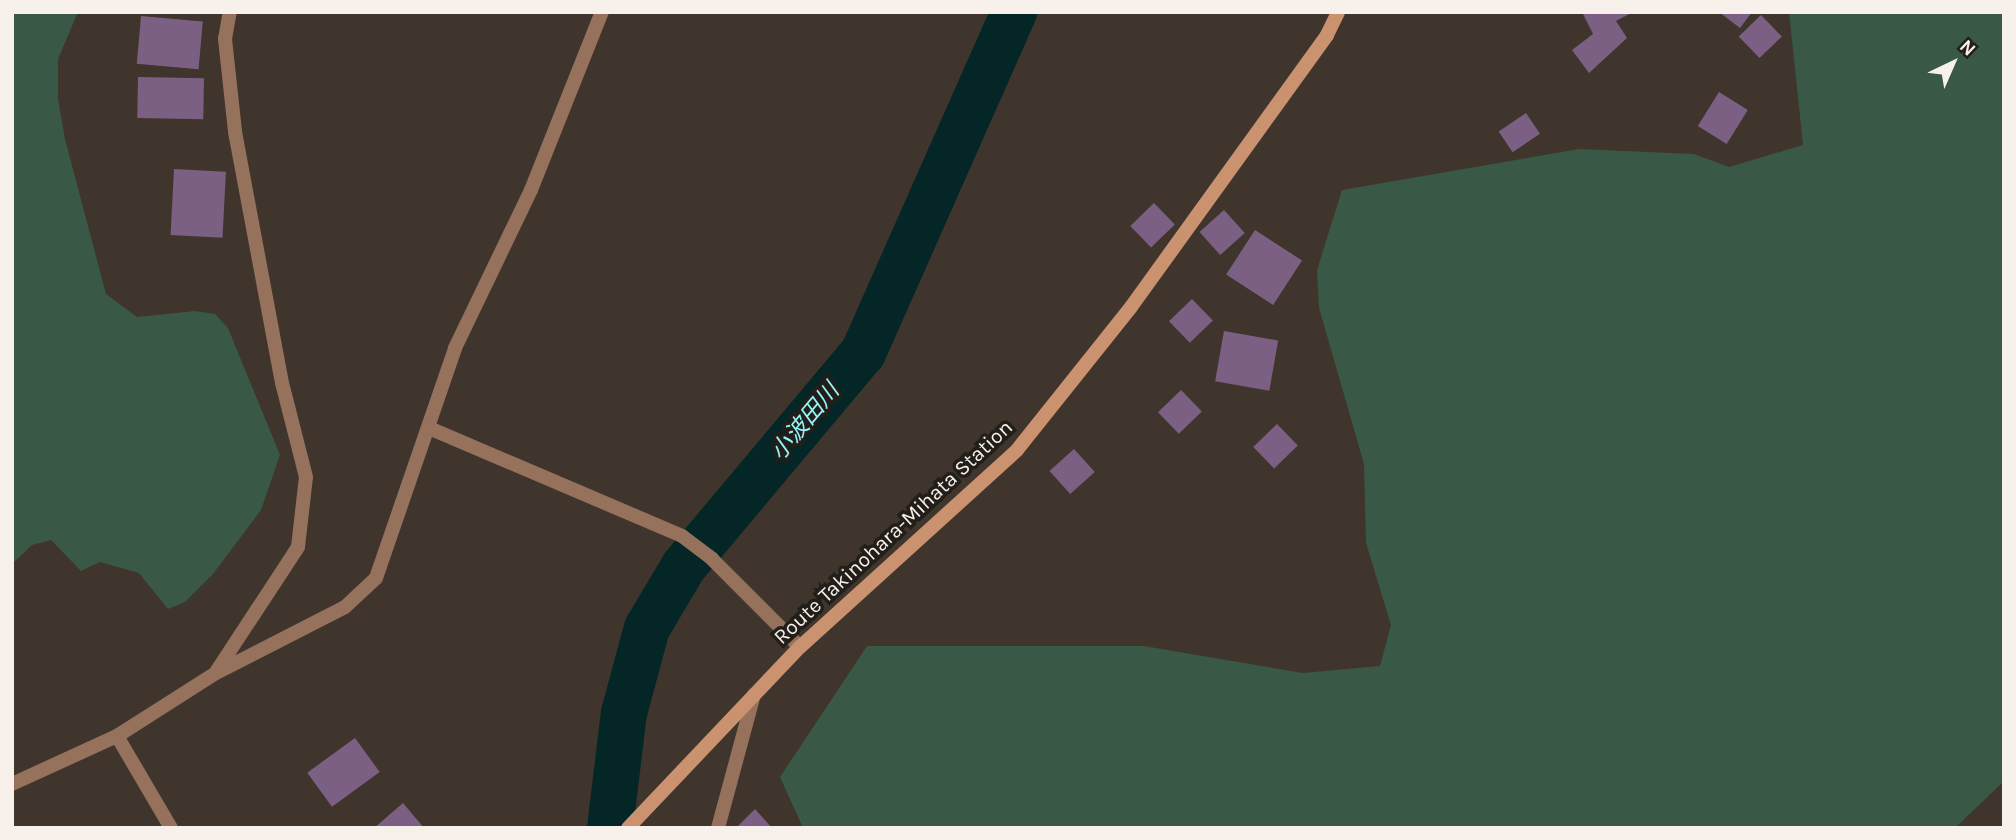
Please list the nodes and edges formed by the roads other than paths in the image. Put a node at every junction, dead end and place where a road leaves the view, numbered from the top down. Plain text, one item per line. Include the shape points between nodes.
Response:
1 (230, 12) edge
2 (602, 12) edge
3 (1338, 12) edge
4 (429, 428) junction
5 (800, 647) junction
6 (216, 673) junction
7 (754, 695) junction
8 (117, 736) junction
9 (12, 784) edge
10 (171, 828) edge
11 (628, 828) edge
12 (718, 828) edge

1 - 6 street via 225,38 235,131 282,383 306,477 298,547
2 - 4 street via 531,190 455,348
3 - 5 main road, Route Takinohara-Mihata Station via 1327,35 1132,307 1017,450
4 - 5 street via 682,536 712,559
4 - 6 street via 376,578 345,607
5 - 7 main road, Route Takinohara-Mihata Station
6 - 8 street
7 - 11 main road, Route Takinohara-Mihata Station
7 - 12 street
8 - 9 street
8 - 10 street

